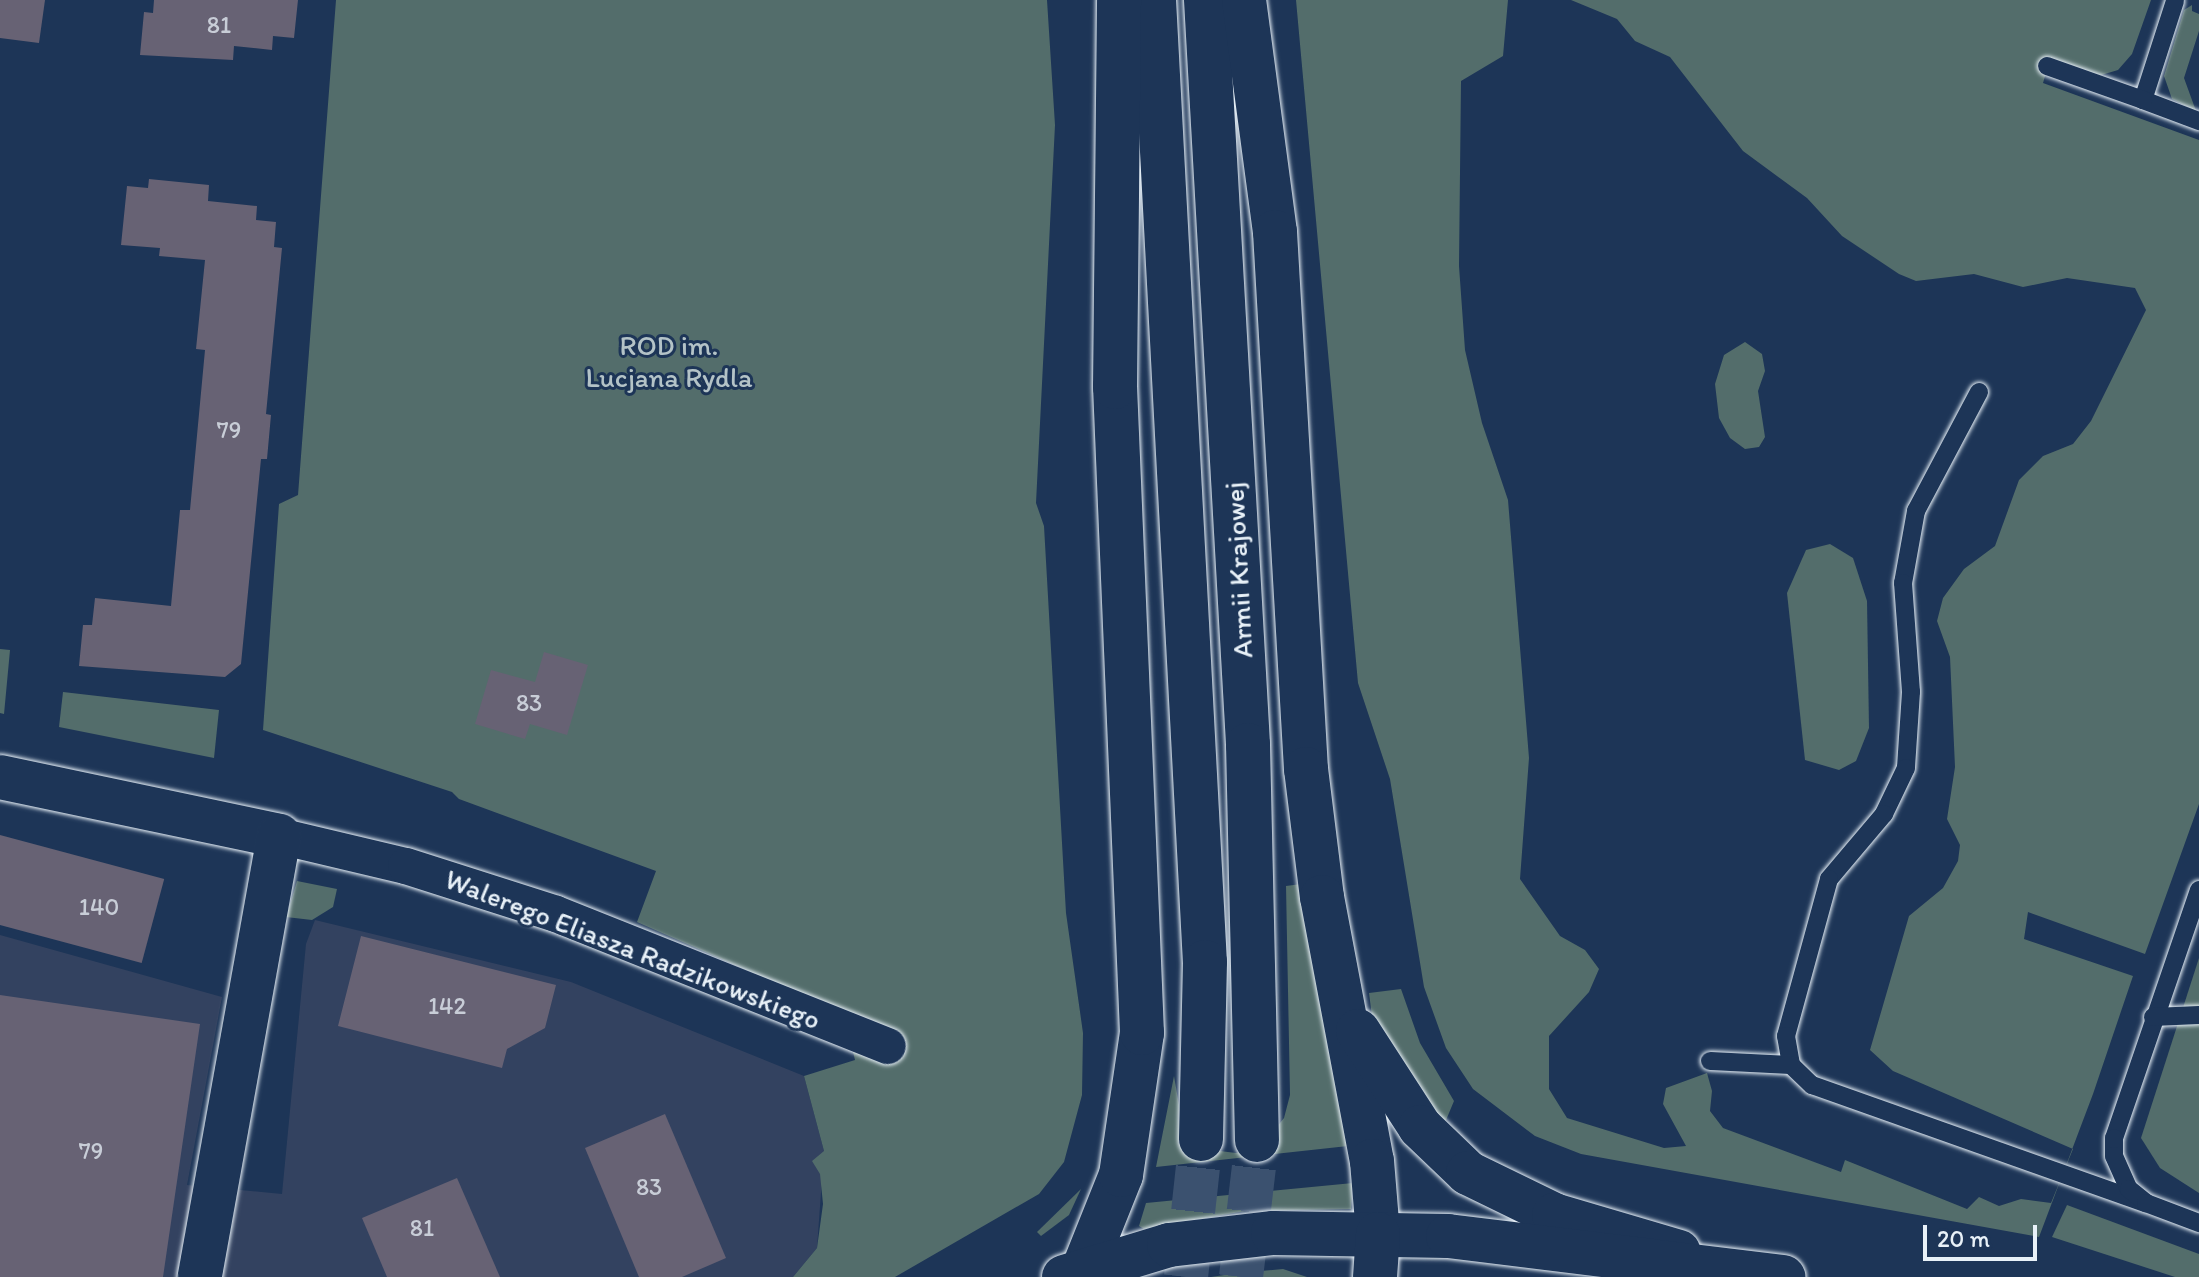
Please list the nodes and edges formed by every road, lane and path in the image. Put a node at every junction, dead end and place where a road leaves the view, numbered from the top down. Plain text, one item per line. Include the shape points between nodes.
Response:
1 (1119, 0) edge
2 (1154, 0) edge
3 (1206, 0) edge
4 (1244, 0) edge
5 (2175, 1) edge
6 (2047, 66) dead end
7 (2143, 100) junction
8 (2199, 121) edge
9 (1979, 392) dead end
10 (0, 777) edge
11 (279, 836) junction
12 (2199, 890) edge
13 (1342, 1001) junction
14 (2199, 1015) edge
15 (2153, 1017) junction
16 (888, 1046) dead end
17 (1710, 1061) dead end
18 (1791, 1065) junction
19 (1201, 1139) tunnel mouth
20 (1257, 1140) tunnel mouth
21 (2146, 1203) junction
22 (2199, 1223) edge
23 (1378, 1234) junction
24 (1728, 1267) junction
25 (1076, 1275) edge
26 (200, 1277) edge
27 (1375, 1277) edge
28 (1784, 1277) edge

1 - 25 main road via 1115,387 1142,1033 1121,1175
2 - 19 main road, Armii Krajowej via 1204,931
3 - 20 main road, Armii Krajowej via 1248,745
4 - 13 main road via 1275,232 1306,769
5 - 7 lane
6 - 7 lane
7 - 8 lane
9 - 18 lane via 1916,511 1903,583 1911,692 1906,768 1884,814 1829,879 1786,1036
10 - 11 main road, Walerego Eliasza Radzikowskiego
11 - 16 street, Walerego Eliasza Radzikowskiego via 391,861 556,914
11 - 26 main road
12 - 15 lane
13 - 23 main road via 1372,1161
13 - 24 main road via 1405,1107 1442,1152 1468,1173 1554,1215
14 - 15 lane
15 - 21 lane via 2114,1138 2120,1173
17 - 18 lane
18 - 21 lane via 1812,1085
21 - 22 lane
23 - 24 main road via 1448,1236
23 - 25 main road via 1273,1233 1169,1245
23 - 27 main road
24 - 28 main road

